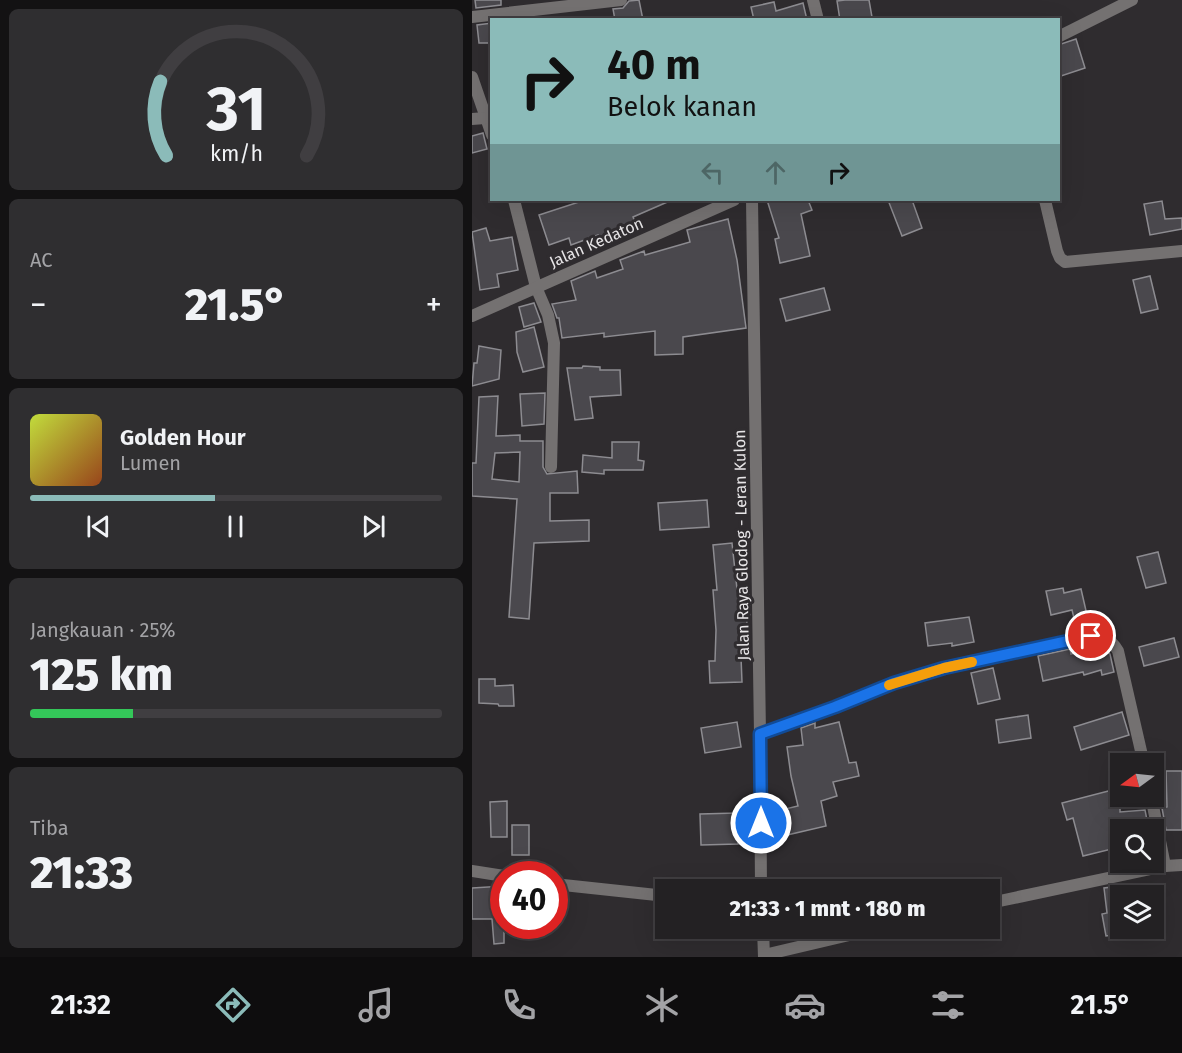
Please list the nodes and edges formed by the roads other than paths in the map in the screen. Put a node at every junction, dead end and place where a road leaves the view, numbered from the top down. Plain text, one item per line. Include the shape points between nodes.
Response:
1 (621, 0) edge
2 (813, 0) edge
3 (1132, 0) edge
4 (472, 17) edge
5 (818, 18) edge
6 (1060, 36) edge
7 (472, 77) edge
8 (485, 118) junction
9 (472, 119) edge
10 (490, 130) edge
11 (514, 201) edge
12 (732, 201) edge
13 (752, 201) edge
14 (1045, 201) edge
15 (1182, 251) edge
16 (536, 287) junction
17 (472, 316) edge
18 (551, 467) dead end
19 (760, 734) junction
20 (1141, 753) edge
21 (1153, 807) edge
22 (1182, 865) edge
23 (1165, 866) junction
24 (472, 871) edge
25 (490, 874) edge
26 (761, 879) edge
27 (568, 886) edge
28 (655, 895) edge
29 (1000, 901) edge
30 (763, 939) edge
31 (834, 939) edge
32 (764, 956) edge

1 - 4 street
2 - 5 street
3 - 6 street
7 - 8 street
8 - 9 street
8 - 10 street
11 - 16 street
12 - 16 street, Jalan Kedaton
13 - 19 street, Jalan Raya Glodog - Leran Kulon
14 - 15 street via 1057,251 1065,262
16 - 17 street, Jalan Kedaton
16 - 18 street via 554,343
19 - 20 street via 944,668 1091,636 1112,641 1118,651
19 - 26 street, Jalan Raya Glodog - Leran Kulon
21 - 23 street
22 - 23 street
23 - 29 street
24 - 25 street
27 - 28 street
30 - 32 street
31 - 32 street

